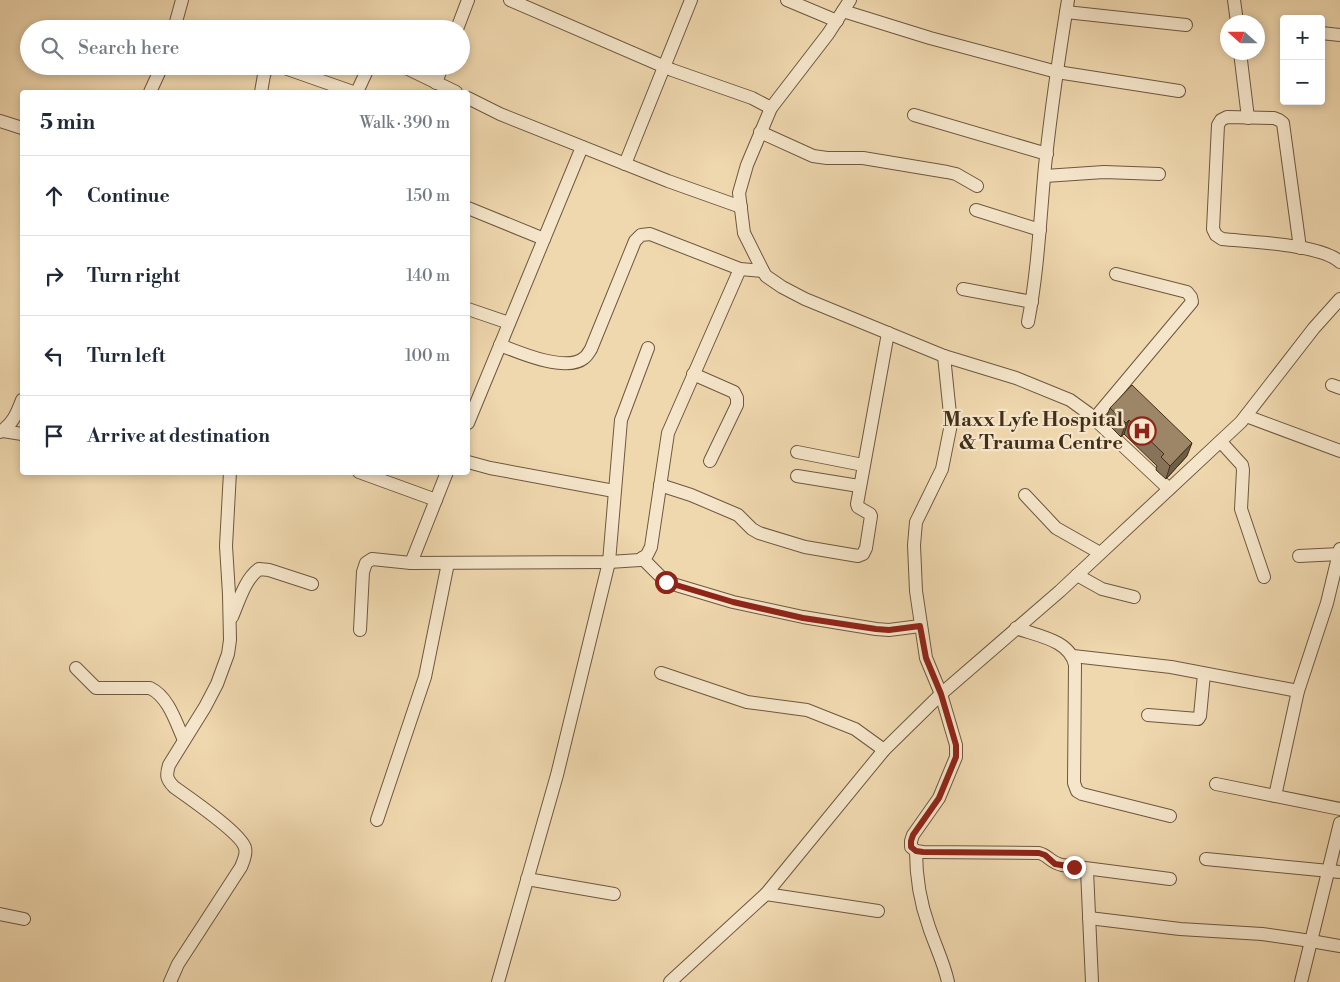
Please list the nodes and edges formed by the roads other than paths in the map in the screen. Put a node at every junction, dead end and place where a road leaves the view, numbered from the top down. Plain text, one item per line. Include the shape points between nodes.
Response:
1 (182, 0) edge
2 (468, 0) edge
3 (510, 0) edge
4 (691, 0) edge
5 (787, 0) edge
6 (1234, 0) edge
7 (1067, 6) edge
8 (843, 10) edge
9 (1236, 15) edge
10 (176, 20) edge
11 (460, 20) edge
12 (1186, 25) dead end
13 (1325, 33) edge
14 (1340, 34) edge
15 (1241, 60) edge
16 (664, 66) junction
17 (1057, 72) junction
18 (159, 75) edge
19 (264, 75) edge
20 (305, 75) edge
21 (364, 75) edge
22 (420, 75) edge
23 (439, 75) edge
24 (436, 83) junction
25 (151, 90) edge
26 (261, 90) edge
27 (347, 90) edge
28 (358, 90) edge
29 (452, 90) edge
30 (1179, 91) dead end
31 (470, 99) edge
32 (771, 108) junction
33 (914, 115) dead end
34 (1248, 118) junction
35 (0, 122) edge
36 (20, 127) edge
37 (760, 132) junction
38 (582, 147) junction
39 (1047, 154) junction
40 (625, 164) junction
41 (1159, 174) dead end
42 (1045, 176) junction
43 (977, 186) dead end
44 (741, 207) junction
45 (470, 209) edge
46 (976, 210) dead end
47 (1040, 230) junction
48 (544, 239) junction
49 (1300, 248) junction
50 (1340, 262) edge
51 (740, 269) junction
52 (763, 271) junction
53 (1116, 274) dead end
54 (963, 289) dead end
55 (1340, 299) edge
56 (1032, 302) junction
57 (470, 310) edge
58 (1028, 322) dead end
59 (509, 323) junction
60 (888, 332) junction
61 (500, 345) junction
62 (648, 348) dead end
63 (944, 356) junction
64 (693, 374) junction
65 (20, 404) edge
66 (470, 413) edge
67 (1246, 416) junction
68 (1094, 419) junction
69 (2, 432) edge
70 (20, 434) edge
71 (1221, 442) junction
72 (1340, 451) edge
73 (797, 452) dead end
74 (710, 461) dead end
75 (470, 463) edge
76 (863, 465) junction
77 (230, 475) edge
78 (367, 475) edge
79 (447, 475) edge
80 (797, 476) dead end
81 (660, 485) junction
82 (859, 486) junction
83 (1169, 489) junction
84 (614, 491) junction
85 (1025, 495) dead end
86 (436, 500) junction
87 (1340, 552) edge
88 (1100, 553) junction
89 (1299, 556) dead end
90 (642, 558) junction
91 (609, 562) junction
92 (411, 563) junction
93 (448, 563) junction
94 (1077, 575) junction
95 (1264, 578) dead end
96 (312, 584) dead end
97 (1134, 597) dead end
98 (230, 621) junction
99 (920, 626) junction
100 (1016, 628) junction
101 (360, 630) dead end
102 (1073, 656) junction
103 (76, 668) dead end
104 (662, 673) dead end
105 (1204, 674) junction
106 (1298, 691) junction
107 (941, 694) junction
108 (1148, 715) dead end
109 (184, 740) junction
110 (884, 750) junction
111 (1216, 784) dead end
112 (1275, 796) junction
113 (1340, 810) edge
114 (1170, 816) dead end
115 (376, 820) dead end
116 (1340, 823) edge
117 (916, 851) junction
118 (1206, 859) dead end
119 (1087, 870) junction
120 (1334, 871) edge
121 (528, 880) junction
122 (1170, 880) dead end
123 (614, 894) dead end
124 (766, 894) junction
125 (878, 911) dead end
126 (0, 914) edge
127 (1089, 918) junction
128 (24, 919) dead end
129 (1311, 940) junction
130 (1340, 946) edge
131 (170, 982) edge
132 (498, 982) edge
133 (670, 982) edge
134 (948, 982) edge
135 (1092, 982) edge
136 (1301, 982) edge

1 - 10 street
2 - 11 street
3 - 16 street
4 - 16 street
5 - 8 street
6 - 9 street
7 - 12 street
7 - 17 street
8 - 17 street via 930,38
8 - 32 street
13 - 14 street
15 - 34 street
16 - 32 street
16 - 40 street
17 - 30 street
17 - 39 street
18 - 25 street
19 - 26 street
20 - 27 street
21 - 28 street
22 - 24 street
23 - 24 street
24 - 29 street
31 - 38 street
32 - 37 street
33 - 39 street
34 - 49 street via 1274,118 1283,123
34 - 49 street via 1228,117 1218,125 1213,230 1222,239
35 - 36 street
37 - 43 street via 813,156 863,158 947,172
37 - 44 street via 739,192
38 - 40 street
38 - 48 street
39 - 42 street
40 - 44 street
41 - 42 street via 1104,172
42 - 47 street
44 - 52 street via 744,233
45 - 48 street
46 - 47 street
47 - 56 street
48 - 59 street
49 - 50 street via 1326,253
51 - 52 street
51 - 61 street via 650,234 641,235 635,241 591,349 584,358 575,363 546,361
51 - 64 street
52 - 60 street via 782,287 806,299
53 - 68 street via 1187,292 1192,302
54 - 56 street
55 - 67 street
56 - 58 street
57 - 59 street
59 - 61 street
60 - 63 street
60 - 76 street
61 - 66 street
62 - 84 street via 621,420
63 - 68 street via 1054,392
63 - 99 street via 951,424 942,469 922,508 914,533
64 - 74 street via 734,392 737,398 737,406
64 - 81 street via 668,433
65 - 69 street
67 - 71 street
67 - 72 street
68 - 83 street
69 - 70 street
71 - 83 street
71 - 95 street via 1242,465 1241,509
73 - 76 street
75 - 84 street
76 - 82 street
77 - 98 street via 226,546
78 - 86 street
79 - 86 street
80 - 82 street
81 - 82 street via 738,515 759,533 805,547 858,556 866,548 871,516 856,504
81 - 90 street via 651,547
83 - 88 street
84 - 91 street
85 - 88 street via 1056,528
86 - 92 street
87 - 89 street
87 - 106 street
88 - 94 street
90 - 91 street
90 - 99 street via 666,582 733,602 803,618 876,629
91 - 93 street
91 - 121 street
92 - 93 street
92 - 101 street via 372,559 366,563
93 - 115 street via 425,677
94 - 97 street via 1102,589
94 - 100 street
96 - 98 street via 259,569 253,574
98 - 109 street via 228,654 223,668 205,707
99 - 107 street via 926,658
100 - 102 street via 1059,644
100 - 107 street
102 - 105 street
102 - 114 street via 1074,783 1077,791
103 - 109 street via 96,688 150,688 157,692 163,697
104 - 110 street via 747,702 807,710 855,729
105 - 106 street
105 - 108 street via 1198,719
106 - 112 street
107 - 110 street
107 - 117 street via 956,745 956,757 939,798 913,835 911,847
109 - 131 street via 166,774 168,781 236,835 245,848 245,856
110 - 124 street
111 - 112 street
112 - 113 street
116 - 120 street
117 - 119 street via 1039,853 1055,864
117 - 134 street via 918,890
118 - 120 street
119 - 122 street
119 - 127 street
120 - 129 street
121 - 123 street
121 - 132 street
124 - 125 street
124 - 133 street
126 - 128 street
127 - 129 street
127 - 135 street
129 - 130 street
129 - 136 street

